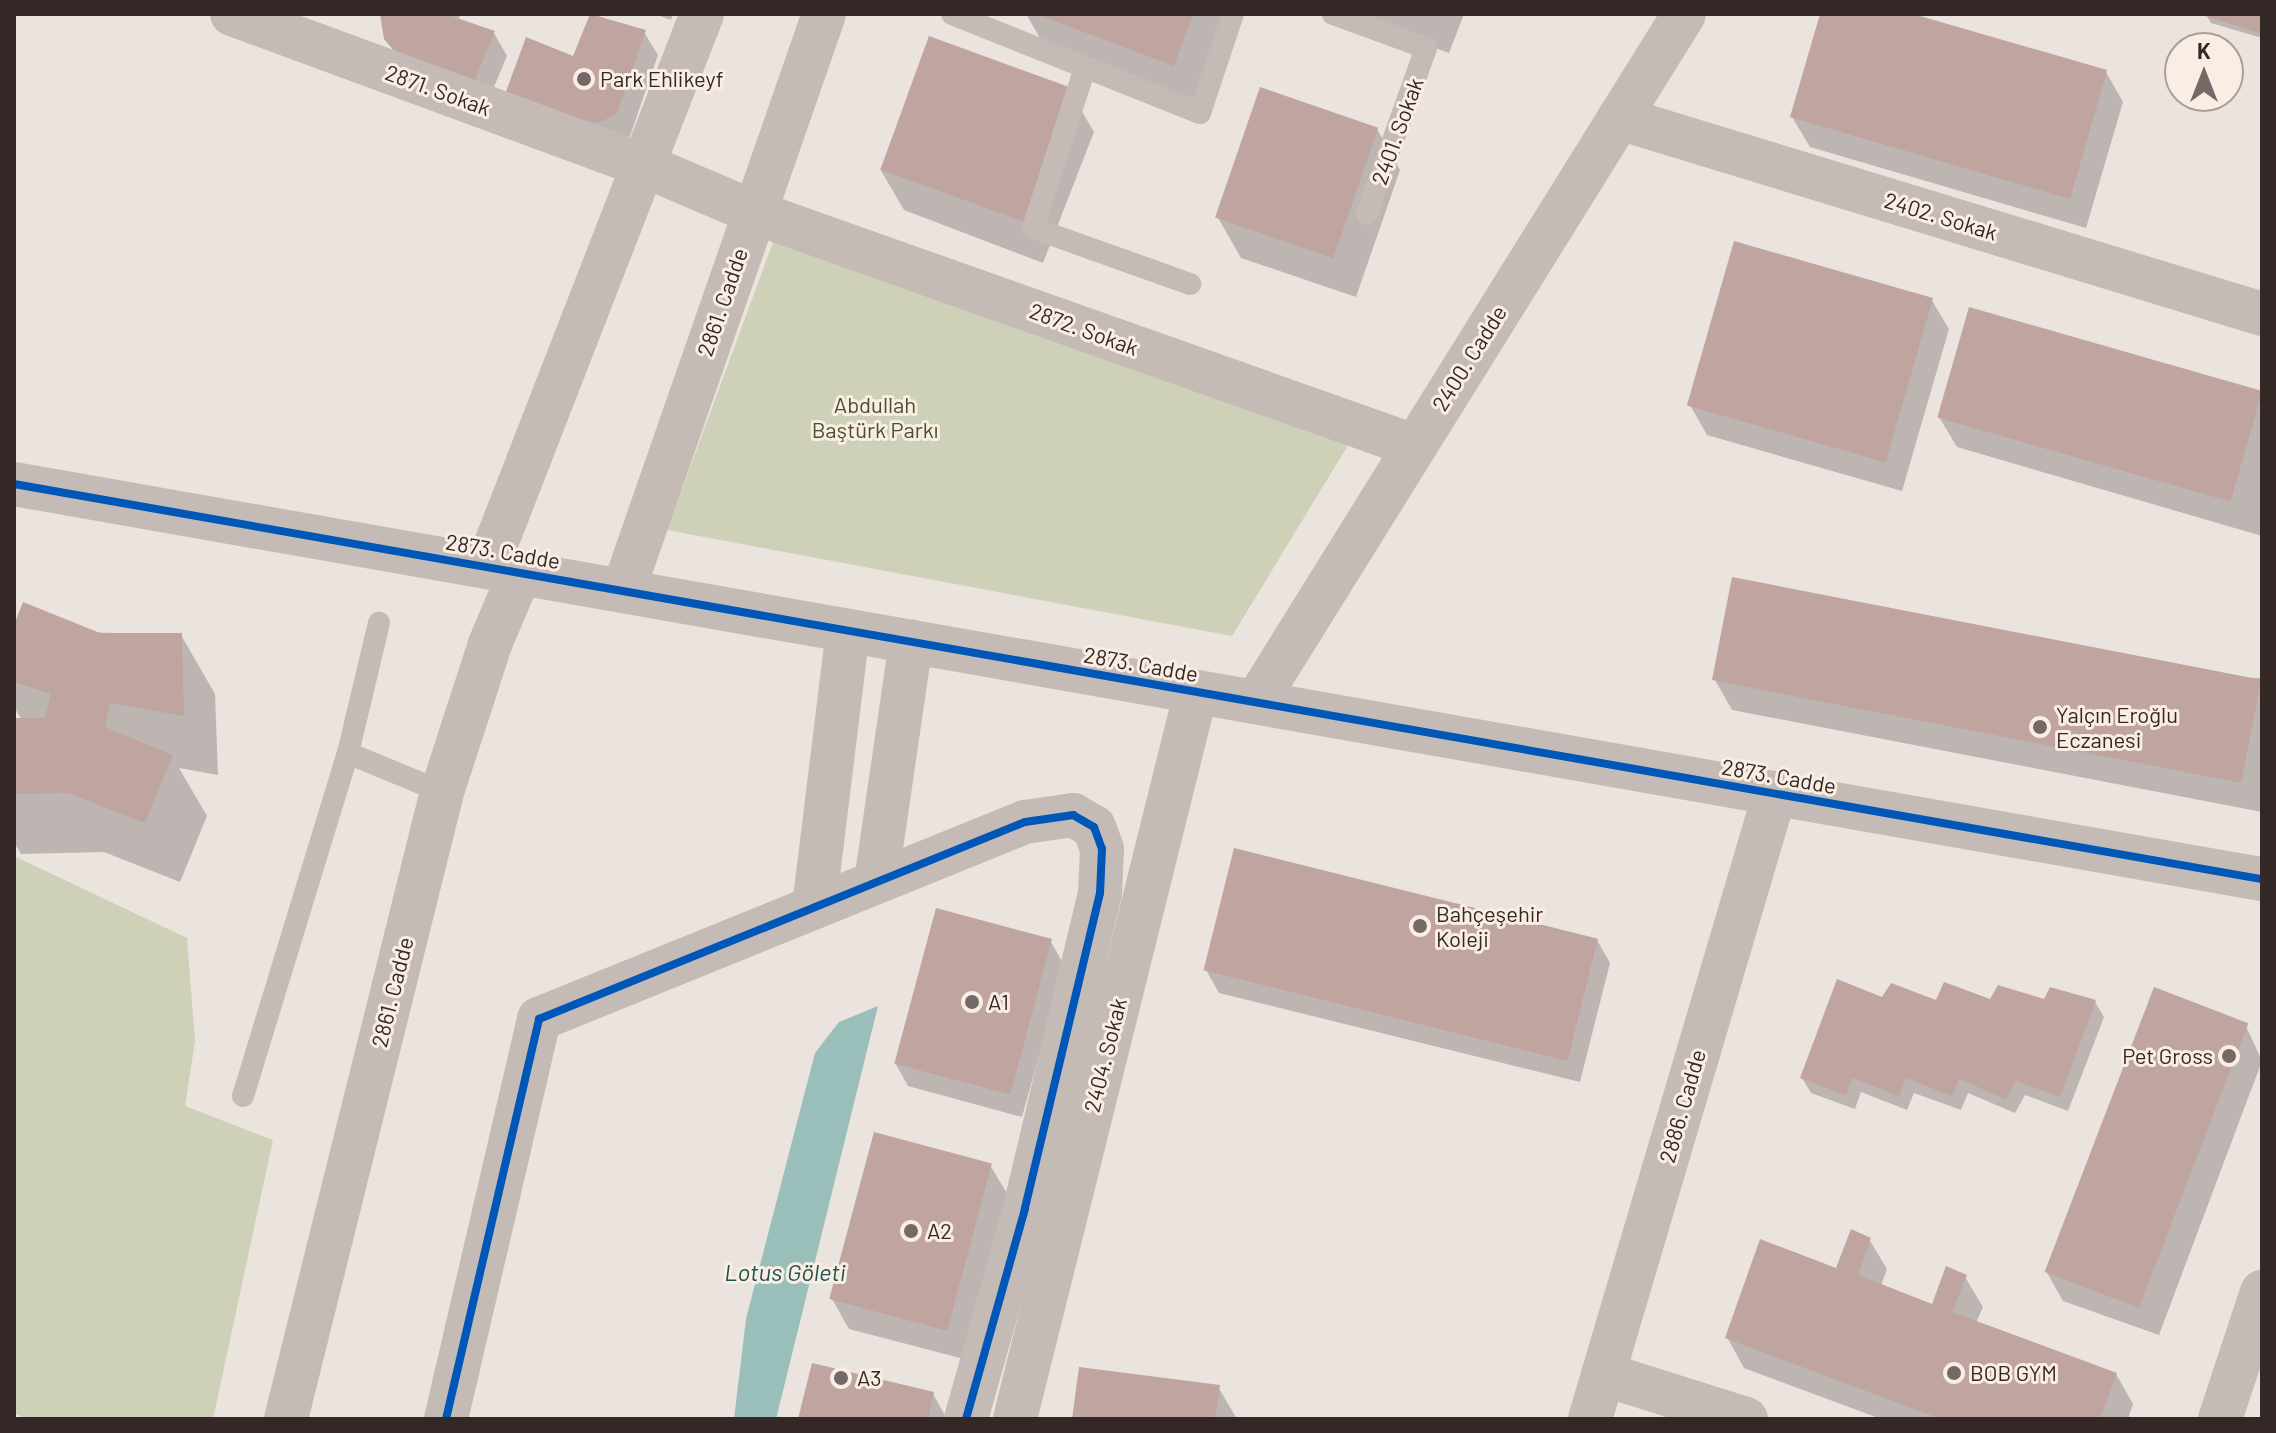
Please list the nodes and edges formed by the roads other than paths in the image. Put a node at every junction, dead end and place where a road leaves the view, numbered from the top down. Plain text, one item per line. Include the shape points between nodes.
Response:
1 (232, 14) edge
2 (702, 14) edge
3 (824, 14) edge
4 (952, 14) edge
5 (1233, 14) edge
6 (1333, 14) edge
7 (1684, 14) edge
8 (1085, 68) junction
9 (1619, 118) junction
10 (643, 165) junction
11 (753, 212) junction
12 (1367, 214) dead end
13 (1190, 284) dead end
14 (2262, 314) edge
15 (1414, 446) junction
16 (14, 484) edge
17 (504, 570) junction
18 (623, 591) junction
19 (379, 623) dead end
20 (848, 631) junction
21 (911, 642) junction
22 (1196, 692) junction
23 (1256, 702) junction
24 (348, 753) junction
25 (442, 792) junction
26 (1775, 793) junction
27 (2262, 879) edge
28 (876, 882) junction
29 (814, 907) junction
30 (243, 1096) dead end
31 (2262, 1292) edge
32 (1603, 1374) junction
33 (286, 1419) edge
34 (446, 1419) edge
35 (966, 1419) edge
36 (1015, 1419) edge
37 (1590, 1419) edge
38 (1746, 1419) edge
39 (2220, 1419) edge

1 - 10 street, 2871. Sokak
2 - 10 street, 2861. Cadde
3 - 11 street, 2861. Cadde
4 - 8 lane
5 - 8 lane via 1200,113
6 - 12 lane, 2401. Sokak via 1426,48
7 - 9 street, 2400. Cadde
8 - 13 lane via 1033,228
9 - 14 street, 2402. Sokak
9 - 15 street, 2400. Cadde
10 - 11 street, 2871. Sokak
10 - 17 street, 2861. Cadde
11 - 15 street, 2872. Sokak
11 - 18 street, 2861. Cadde
15 - 23 street, 2400. Cadde
16 - 17 street, 2873. Cadde
17 - 18 street, 2873. Cadde
17 - 25 street, 2861. Cadde via 490,644
18 - 20 street, 2873. Cadde
19 - 24 lane
20 - 21 street, 2873. Cadde
20 - 29 street
21 - 22 street, 2873. Cadde
21 - 28 street
22 - 23 street, 2873. Cadde
22 - 36 street, 2404. Sokak
23 - 26 street, 2873. Cadde
24 - 25 lane
24 - 30 lane
25 - 33 street, 2861. Cadde
26 - 27 street, 2873. Cadde
26 - 32 street, 2886. Cadde
28 - 29 street
28 - 35 street via 1048,816 1073,815 1094,827 1102,849 1100,893 1025,1209
29 - 34 street via 539,1019
31 - 39 street
32 - 37 street, 2886. Cadde
32 - 38 street

